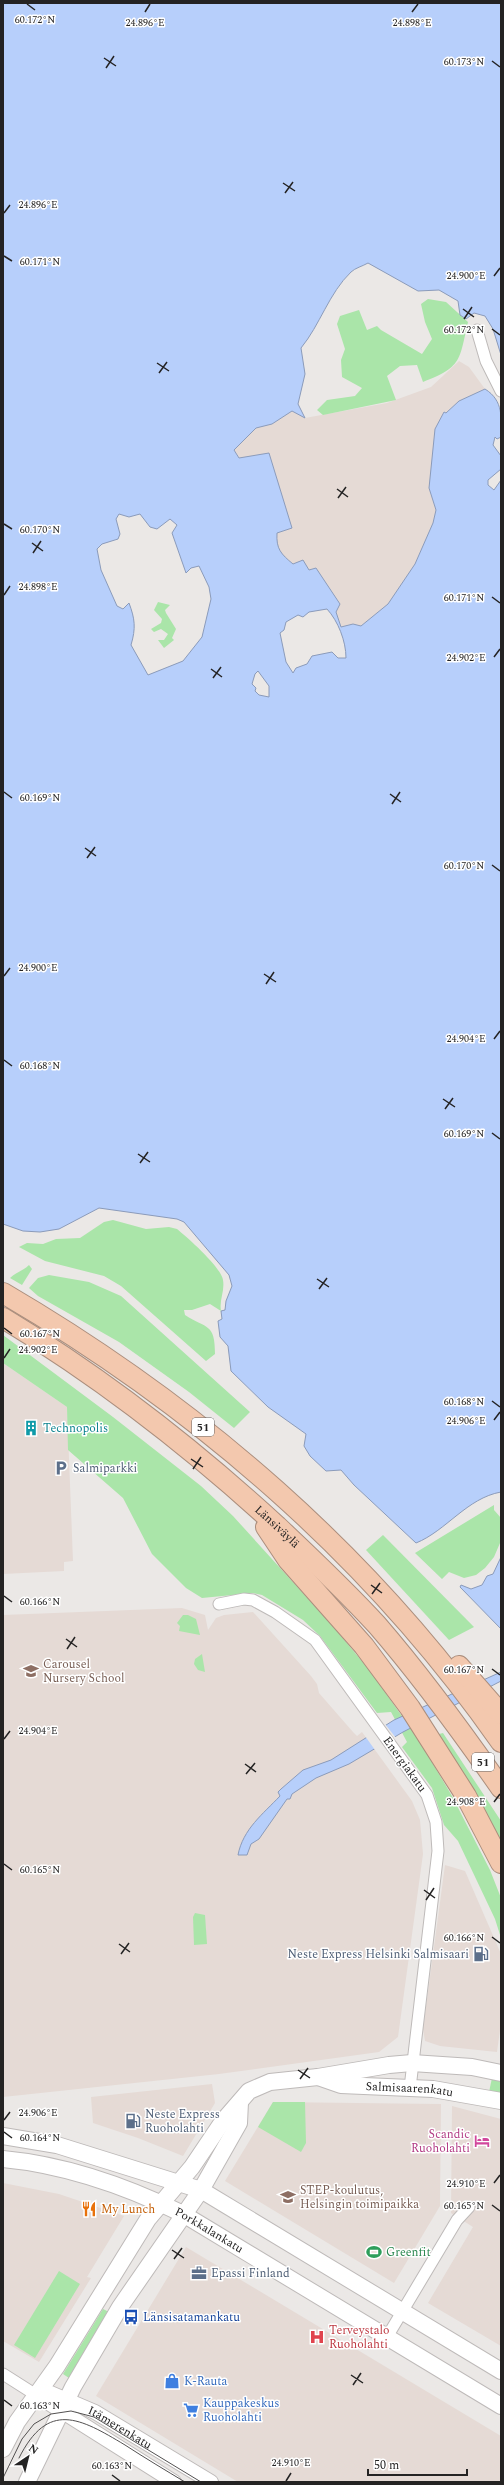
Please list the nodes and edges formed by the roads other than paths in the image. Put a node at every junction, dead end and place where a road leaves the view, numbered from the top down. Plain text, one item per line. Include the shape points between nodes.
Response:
1 (477, 330) dead end
2 (501, 391) edge
3 (3, 1293) edge
4 (3, 1318) edge
5 (246, 1498) junction
6 (349, 1558) junction
7 (218, 1604) dead end
8 (501, 1714) edge
9 (501, 1742) edge
10 (501, 1788) edge
11 (501, 1863) edge
12 (412, 2063) junction
13 (501, 2073) edge
14 (318, 2077) junction
15 (410, 2088) junction
16 (501, 2101) edge
17 (240, 2102) junction
18 (3, 2136) edge
19 (3, 2158) edge
20 (179, 2181) junction
21 (201, 2190) junction
22 (161, 2204) junction
23 (470, 2207) dead end
24 (183, 2214) junction
25 (402, 2311) junction
26 (387, 2338) junction
27 (501, 2371) edge
28 (3, 2374) edge
29 (33, 2390) junction
30 (501, 2406) edge
31 (65, 2407) junction
32 (3, 2449) edge
33 (27, 2482) edge
34 (174, 2482) edge
35 (211, 2482) edge

1 - 2 street via 486,361
3 - 6 highway, 51 via 91,1346 204,1428 262,1477
4 - 5 highway, Länsiväylä / 51 via 132,1404
5 - 10 highway, Länsiväylä / 51 via 331,1577 377,1626 425,1683
5 - 11 highway via 288,1560 364,1646 410,1708 466,1796
6 - 8 highway via 427,1629
6 - 9 highway, 51 via 402,1614 440,1660
7 - 12 street, Energiakatu via 244,1599 257,1602 315,1640 427,1795 438,1834 438,1852
12 - 13 main road, Salmisaarenkatu via 472,2067
12 - 14 main road, Salmisaarenkatu
12 - 15 street, Energiakatu
14 - 15 main road, Salmisaarenkatu via 340,2085
14 - 17 main road, Salmisaarenkatu via 261,2085 249,2091
15 - 16 main road, Salmisaarenkatu via 433,2089
17 - 20 main road, Salmisaarenkatu via 222,2121 202,2154
17 - 21 main road via 239,2123
18 - 20 main road via 57,2145
19 - 22 main road, Porkkalankatu via 59,2167 128,2189
20 - 21 main road
20 - 22 main road
21 - 24 main road
21 - 25 main road
22 - 24 main road, Porkkalankatu
22 - 29 main road via 148,2220 98,2302
23 - 25 street via 457,2220
24 - 26 main road, Porkkalankatu
24 - 31 main road via 120,2307
25 - 26 street
25 - 27 main road
26 - 30 main road, Porkkalankatu
28 - 29 street, Itämerenkatu
29 - 31 street, Itämerenkatu
29 - 32 main road
31 - 33 main road
31 - 34 street, Itämerenkatu
31 - 35 street, Itämerenkatu via 102,2416

